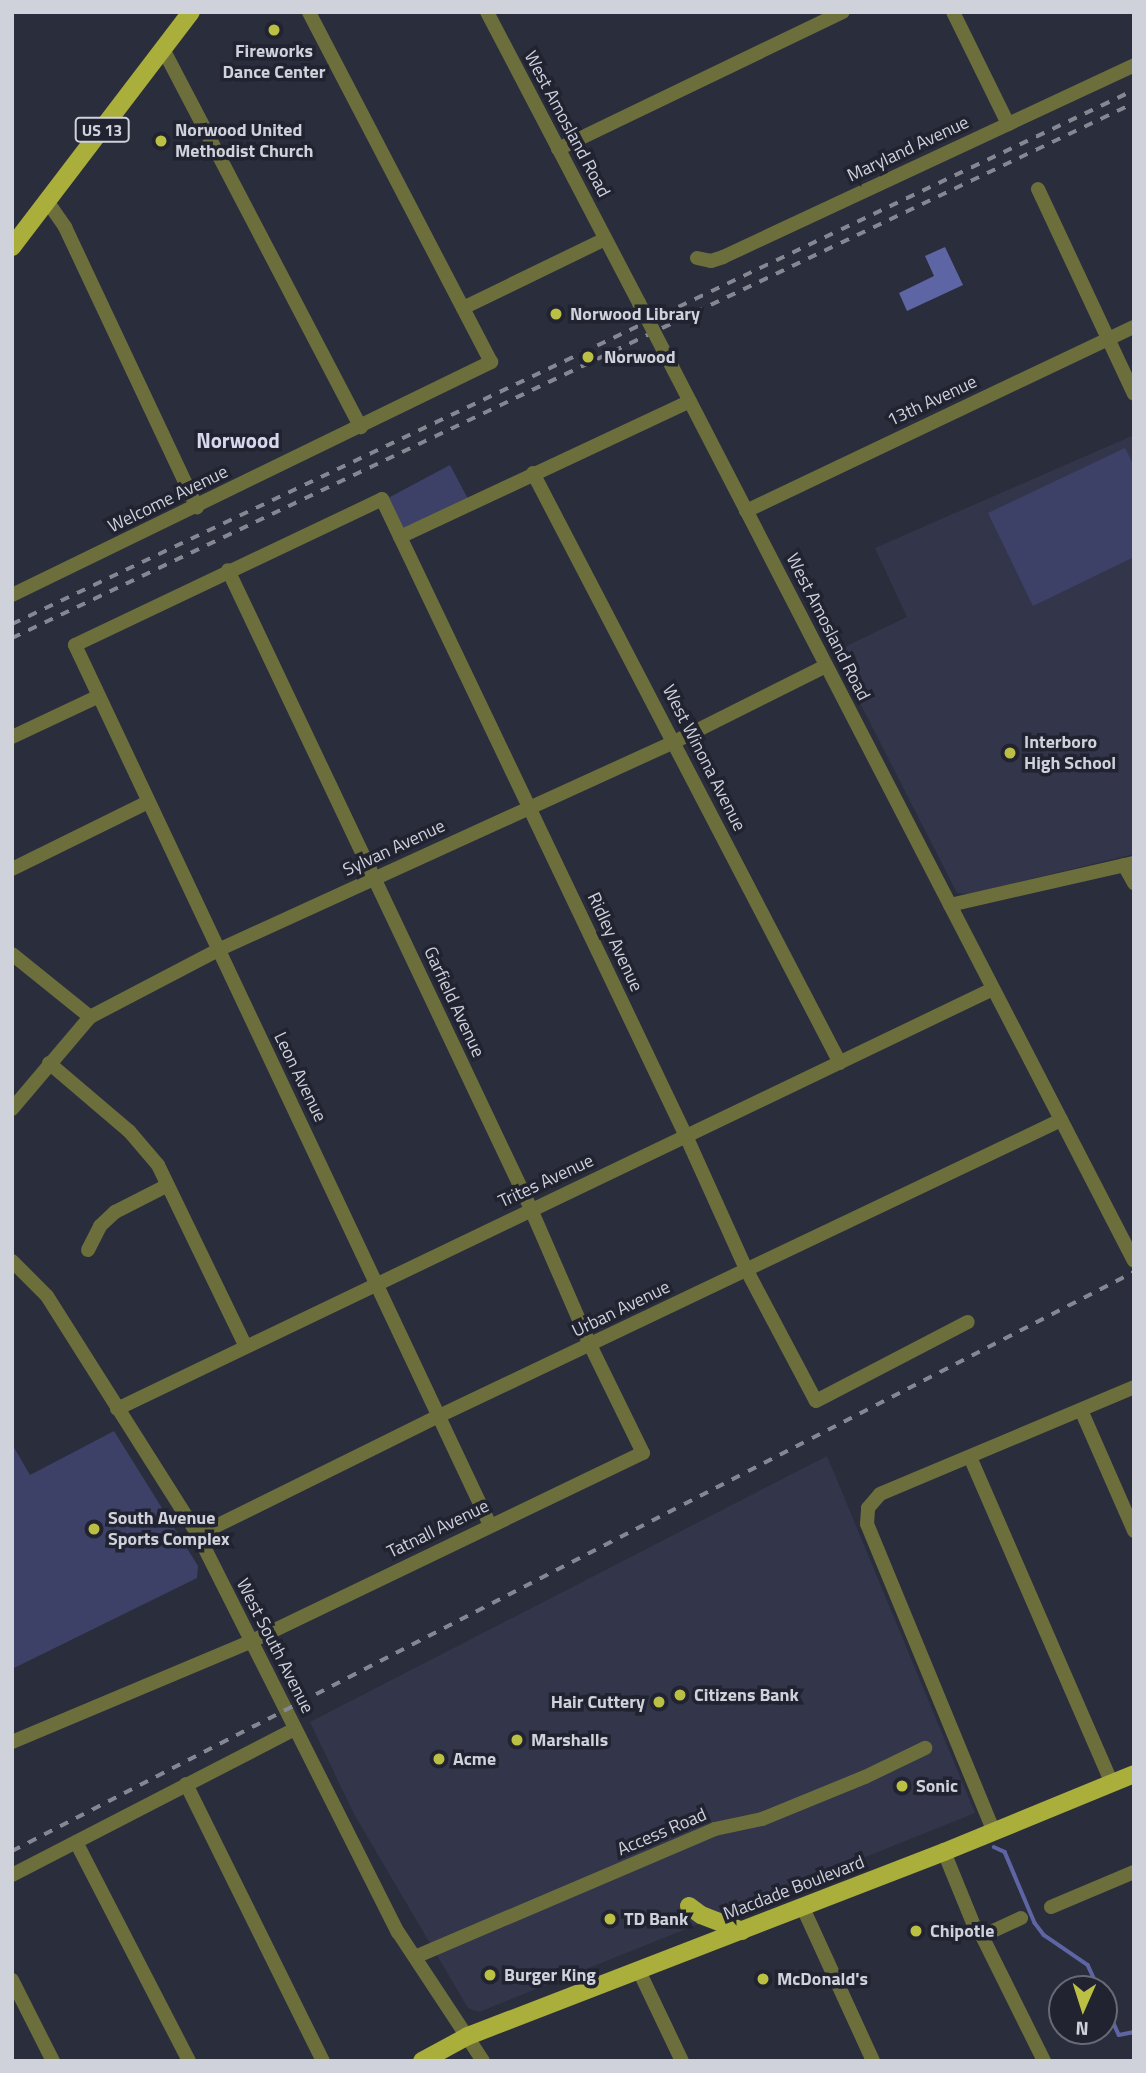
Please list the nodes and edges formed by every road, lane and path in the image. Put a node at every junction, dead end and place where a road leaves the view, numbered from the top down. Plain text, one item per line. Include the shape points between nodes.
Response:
1 (191, 12) edge
2 (309, 12) edge
3 (487, 12) edge
4 (843, 12) edge
5 (953, 12) edge
6 (163, 49) junction
7 (1134, 65) edge
8 (1008, 124) junction
9 (558, 149) junction
10 (1038, 189) dead end
11 (47, 201) junction
12 (605, 239) junction
13 (12, 247) edge
14 (697, 258) dead end
15 (463, 308) junction
16 (1134, 327) edge
17 (1108, 339) junction
18 (1134, 394) edge
19 (690, 401) junction
20 (361, 427) junction
21 (533, 472) junction
22 (197, 508) junction
23 (746, 511) junction
24 (400, 537) junction
25 (228, 570) junction
26 (12, 595) edge
27 (826, 666) junction
28 (99, 696) junction
29 (12, 737) edge
30 (674, 742) junction
31 (149, 802) junction
32 (529, 806) junction
33 (1129, 864) edge
34 (12, 869) edge
35 (374, 879) junction
36 (1134, 883) edge
37 (950, 905) junction
38 (218, 950) junction
39 (12, 954) edge
40 (993, 989) junction
41 (90, 1017) junction
42 (49, 1063) junction
43 (839, 1063) junction
44 (13, 1107) edge
45 (1061, 1120) junction
46 (686, 1136) junction
47 (168, 1185) junction
48 (531, 1209) junction
49 (1128, 1236) edge
50 (88, 1250) dead end
51 (12, 1261) edge
52 (1134, 1261) edge
53 (746, 1269) junction
54 (378, 1283) junction
55 (968, 1322) dead end
56 (245, 1345) junction
57 (590, 1345) junction
58 (1134, 1387) edge
59 (117, 1409) junction
60 (1080, 1410) junction
61 (439, 1416) junction
62 (643, 1453) joint
63 (970, 1457) junction
64 (490, 1525) junction
65 (1134, 1531) edge
66 (198, 1535) junction
67 (250, 1642) junction
68 (295, 1729) junction
69 (12, 1742) edge
70 (925, 1748) dead end
71 (1134, 1774) edge
72 (1112, 1783) junction
73 (186, 1784) junction
74 (994, 1832) junction
75 (76, 1842) junction
76 (944, 1852) junction
77 (1134, 1872) edge
78 (12, 1875) edge
79 (689, 1906) dead end
80 (1051, 1907) dead end
81 (803, 1908) junction
82 (1021, 1918) dead end
83 (742, 1931) junction
84 (982, 1936) junction
85 (415, 1957) junction
86 (639, 1971) junction
87 (12, 1980) edge
88 (468, 2036) junction
89 (53, 2061) edge
90 (189, 2061) edge
91 (323, 2061) edge
92 (422, 2061) edge
93 (483, 2061) edge
94 (682, 2061) edge
95 (873, 2061) edge
96 (1044, 2061) edge

1 - 6 main road, US 13
2 - 15 street
3 - 9 street, West Amosland Road
4 - 9 street
5 - 8 street
6 - 11 main road, US 13
6 - 20 street
7 - 8 street, Maryland Avenue
8 - 14 street, Maryland Avenue via 723,257 711,261
9 - 12 street, West Amosland Road
10 - 17 street
11 - 13 main road, US 13
11 - 22 street via 65,227
12 - 15 street
12 - 19 street, West Amosland Road, bridge
15 - 20 street, Welcome Avenue via 491,362
16 - 17 street, 13th Avenue
17 - 18 street
17 - 23 street, 13th Avenue
19 - 21 street
19 - 23 street, West Amosland Road
20 - 22 street, Welcome Avenue
21 - 24 street
21 - 30 street, West Winona Avenue
22 - 26 street, Welcome Avenue
23 - 27 street, West Amosland Road
24 - 25 street, Ridley Avenue via 382,499
24 - 32 street, Ridley Avenue
25 - 28 street, Leon Avenue via 75,645
25 - 35 street, Garfield Avenue
27 - 30 street, Sylvan Avenue
27 - 37 street, West Amosland Road
28 - 29 street
28 - 31 street, Leon Avenue
30 - 32 street, Sylvan Avenue
30 - 43 street, West Winona Avenue
31 - 34 street
31 - 38 street, Leon Avenue
32 - 35 street, Sylvan Avenue
32 - 46 street, Ridley Avenue
33 - 36 street
33 - 37 street
35 - 38 street, Sylvan Avenue
35 - 48 street, Garfield Avenue
37 - 40 street, West Amosland Road
38 - 41 street, Sylvan Avenue
38 - 54 street, Leon Avenue
39 - 41 street
40 - 43 street, Trites Avenue
40 - 45 street, West Amosland Road
41 - 42 street, Sylvan Avenue
42 - 44 street, Sylvan Avenue
42 - 47 street via 129,1131 158,1165
43 - 46 street, Trites Avenue
45 - 49 street, West Amosland Road
45 - 53 street, Urban Avenue
46 - 48 street, Trites Avenue
46 - 53 street, Ridley Avenue
47 - 50 street via 115,1212 100,1226
47 - 56 street
48 - 54 street, Trites Avenue
48 - 57 street, Garfield Avenue
49 - 52 street, West Amosland Road
51 - 59 street, West South Avenue via 47,1296
53 - 55 street, Ridley Avenue via 816,1401
53 - 57 street, Urban Avenue
54 - 56 street, Trites Avenue
54 - 61 street, Leon Avenue
56 - 59 street, Trites Avenue
57 - 61 street, Urban Avenue
57 - 62 street, Garfield Avenue
58 - 60 street
59 - 66 street, West South Avenue
60 - 63 street
60 - 65 street
61 - 64 street, Leon Avenue
61 - 66 street, Urban Avenue
62 - 64 street, Tatnall Avenue
63 - 72 street
63 - 74 street via 880,1494 868,1508 867,1524
64 - 67 street, Tatnall Avenue
66 - 67 street, West South Avenue
67 - 68 street, West South Avenue
67 - 69 street, Tatnall Avenue
68 - 73 street
68 - 85 street, West South Avenue
70 - 85 street, Access Road via 762,1819 715,1829
71 - 72 main road, Macdade Boulevard
72 - 74 main road, Macdade Boulevard
73 - 75 street
73 - 91 street
74 - 76 main road, Macdade Boulevard
75 - 78 street
75 - 90 street
76 - 81 main road, Macdade Boulevard
76 - 84 street
77 - 80 street
79 - 83 main road
81 - 83 main road, Macdade Boulevard
81 - 95 street
82 - 84 street
83 - 86 main road, Macdade Boulevard
84 - 96 street
85 - 88 street, West South Avenue
86 - 88 main road, Macdade Boulevard
86 - 94 street
87 - 89 street
88 - 92 main road, Macdade Boulevard
88 - 93 street, West South Avenue

